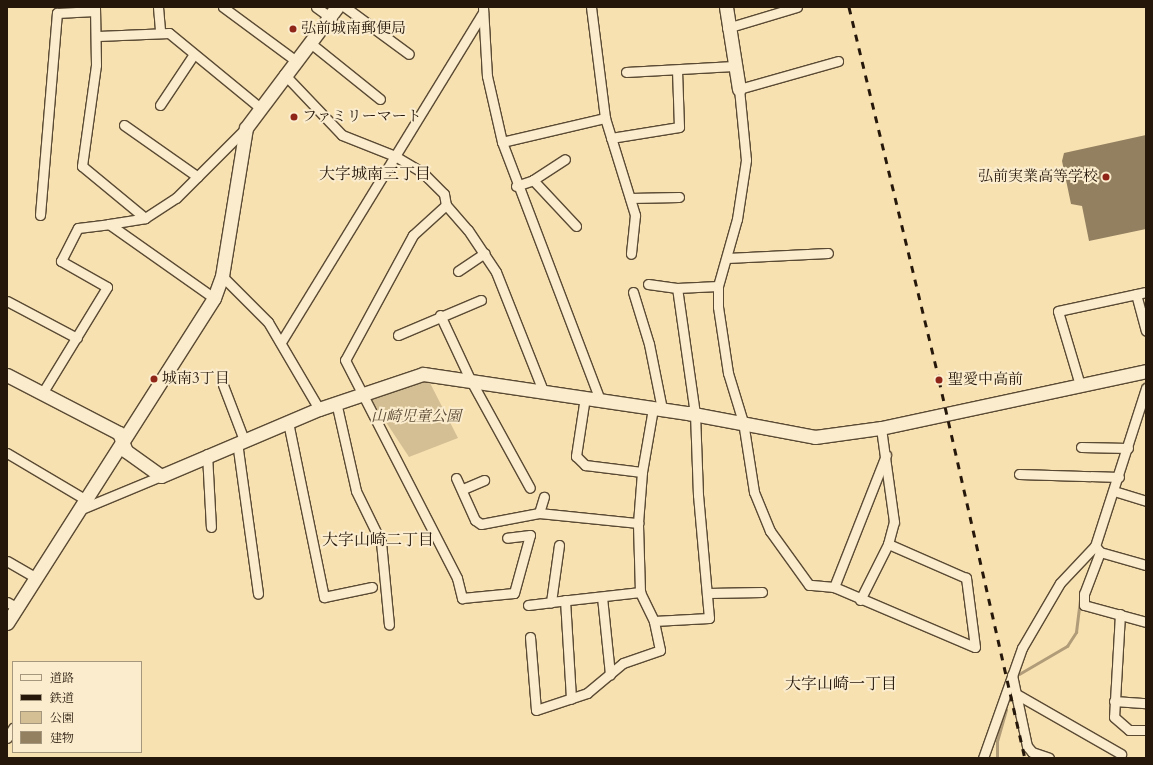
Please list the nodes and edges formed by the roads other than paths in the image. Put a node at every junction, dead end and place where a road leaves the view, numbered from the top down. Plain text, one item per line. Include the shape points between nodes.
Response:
1 (158, 7) edge
2 (223, 7) edge
3 (316, 7) edge
4 (345, 7) edge
5 (591, 7) edge
6 (726, 7) edge
7 (797, 7) edge
8 (95, 9) edge
9 (483, 10) edge
10 (333, 12) edge
11 (727, 28) junction
12 (160, 32) junction
13 (98, 36) junction
14 (309, 42) junction
15 (194, 54) junction
16 (409, 54) dead end
17 (295, 60) junction
18 (838, 61) dead end
19 (734, 66) junction
20 (677, 70) junction
21 (626, 72) dead end
22 (284, 74) junction
23 (739, 89) junction
24 (380, 99) dead end
25 (160, 105) dead end
26 (259, 106) junction
27 (605, 118) junction
28 (124, 125) dead end
29 (246, 128) junction
30 (611, 138) junction
31 (502, 142) junction
32 (395, 156) junction
33 (565, 159) dead end
34 (198, 177) junction
35 (533, 180) junction
36 (516, 186) junction
37 (679, 197) dead end
38 (630, 198) junction
39 (446, 205) junction
40 (40, 215) dead end
41 (145, 218) junction
42 (109, 224) junction
43 (576, 226) dead end
44 (485, 252) junction
45 (828, 252) dead end
46 (631, 254) dead end
47 (727, 258) junction
48 (458, 271) dead end
49 (222, 276) junction
50 (648, 284) dead end
51 (718, 286) junction
52 (677, 288) junction
53 (633, 292) dead end
54 (1146, 292) edge
55 (1136, 294) junction
56 (214, 298) junction
57 (481, 300) dead end
58 (7, 301) edge
59 (440, 315) junction
60 (1146, 331) edge
61 (398, 335) dead end
62 (76, 338) junction
63 (281, 342) junction
64 (1146, 371) edge
65 (7, 375) edge
66 (470, 379) junction
67 (223, 385) dead end
68 (1080, 385) junction
69 (1146, 388) edge
70 (543, 391) junction
71 (43, 392) junction
72 (362, 393) junction
73 (585, 397) junction
74 (600, 400) junction
75 (336, 402) junction
76 (658, 408) junction
77 (319, 409) junction
78 (695, 414) junction
79 (288, 422) junction
80 (743, 422) junction
81 (881, 428) junction
82 (241, 441) junction
83 (123, 442) junction
84 (1081, 447) dead end
85 (1128, 448) junction
86 (7, 453) edge
87 (207, 454) junction
88 (886, 455) junction
89 (642, 472) junction
90 (1019, 474) dead end
91 (161, 476) junction
92 (1119, 477) junction
93 (456, 478) dead end
94 (484, 480) dead end
95 (530, 488) dead end
96 (463, 489) junction
97 (1114, 491) junction
98 (544, 497) dead end
99 (1146, 501) edge
100 (82, 506) junction
101 (539, 513) junction
102 (638, 523) junction
103 (211, 527) dead end
104 (507, 538) dead end
105 (888, 544) junction
106 (559, 545) dead end
107 (1097, 549) junction
108 (7, 561) edge
109 (1146, 565) edge
110 (36, 578) junction
111 (372, 587) dead end
112 (834, 587) junction
113 (640, 592) junction
114 (762, 592) dead end
115 (708, 593) junction
116 (258, 594) dead end
117 (602, 597) junction
118 (565, 600) junction
119 (860, 600) junction
120 (551, 602) junction
121 (12, 605) edge
122 (528, 605) dead end
123 (1120, 614) junction
124 (654, 621) junction
125 (1146, 622) edge
126 (7, 623) edge
127 (389, 625) dead end
128 (530, 637) dead end
129 (610, 675) junction
130 (1012, 675) junction
131 (1018, 694) junction
132 (572, 699) junction
133 (1114, 701) junction
134 (1146, 703) edge
135 (1146, 730) edge
136 (1121, 754) dead end
137 (983, 758) edge
138 (1049, 758) edge

1 - 12 street
2 - 17 street
3 - 10 street
4 - 16 street
5 - 27 street
6 - 11 street
7 - 11 street
8 - 13 street
8 - 40 street via 57,13
9 - 31 street via 487,76
9 - 32 street
10 - 14 street
11 - 19 street
12 - 13 street
12 - 15 street via 169,33
13 - 41 street via 82,166
14 - 17 street
14 - 24 street
15 - 25 street
15 - 26 street
17 - 22 street
18 - 23 street
19 - 20 street
19 - 23 street
20 - 21 street
20 - 30 street via 679,127
22 - 26 street
22 - 32 street via 342,135
23 - 47 street via 746,160
26 - 29 street
27 - 30 street
27 - 31 street
28 - 34 street
29 - 34 street
29 - 49 street
30 - 38 street
31 - 36 street
32 - 39 street via 422,172 444,194
32 - 63 street via 336,257
33 - 35 street
34 - 41 street via 163,209
35 - 36 street
35 - 43 street
36 - 74 street via 590,366
37 - 38 street
38 - 46 street via 635,215
39 - 44 street
39 - 72 street via 412,235 348,351 345,360
41 - 42 street
42 - 56 street
42 - 62 street via 78,228 61,261 107,287
44 - 48 street
44 - 70 street via 496,272
45 - 47 street
47 - 51 street
49 - 56 street
49 - 63 street via 268,322
50 - 52 street
51 - 52 street
51 - 80 street via 718,307 728,373
52 - 78 street
53 - 76 street via 649,344
54 - 55 street
55 - 60 street
55 - 68 street via 1058,311
56 - 83 street
57 - 59 street
58 - 62 street
59 - 61 street
59 - 66 street
62 - 71 street
63 - 77 street
64 - 68 street
65 - 71 street
66 - 70 street
66 - 72 street via 423,374
66 - 95 street
67 - 82 street
68 - 81 street
69 - 85 street
70 - 73 street
71 - 83 street via 119,433
72 - 75 street
72 - 104 street via 457,578 462,598 514,593 530,535
73 - 74 street
73 - 89 street via 576,456 585,465
74 - 76 street
75 - 77 street
75 - 127 street via 356,491 380,542
76 - 78 street
76 - 89 street
77 - 79 street
78 - 80 street
78 - 115 street via 698,495
79 - 82 street
79 - 111 street via 324,597
80 - 81 street via 815,437
80 - 112 street via 754,492 770,532 809,584
81 - 88 street
82 - 87 street
82 - 116 street
83 - 91 street via 126,451
83 - 100 street
84 - 85 street
85 - 92 street
86 - 100 street
87 - 91 street
87 - 103 street
88 - 105 street via 894,522
88 - 112 street
89 - 102 street
90 - 92 street
91 - 100 street
92 - 97 street
93 - 96 street
94 - 96 street
96 - 101 street via 475,520 481,524
97 - 99 street
97 - 107 street
98 - 101 street
100 - 110 street
101 - 102 street
102 - 113 street
105 - 119 street
105 - 119 street via 966,578 975,648
106 - 120 street
107 - 109 street
107 - 123 street via 1084,594 1084,605
107 - 130 street via 1060,583 1045,606
108 - 110 street
110 - 121 street
112 - 119 street
113 - 117 street
113 - 124 street
114 - 115 street
115 - 124 street via 709,618
117 - 118 street
117 - 129 street
118 - 120 street
118 - 132 street
120 - 122 street
121 - 126 street
123 - 125 street
123 - 133 street
124 - 129 street via 660,650 624,663
128 - 132 street via 536,710
129 - 132 street via 587,693
130 - 131 street
130 - 137 street
131 - 136 street
131 - 138 street via 1027,746 1032,752
133 - 134 street
133 - 135 street via 1114,717 1129,730

